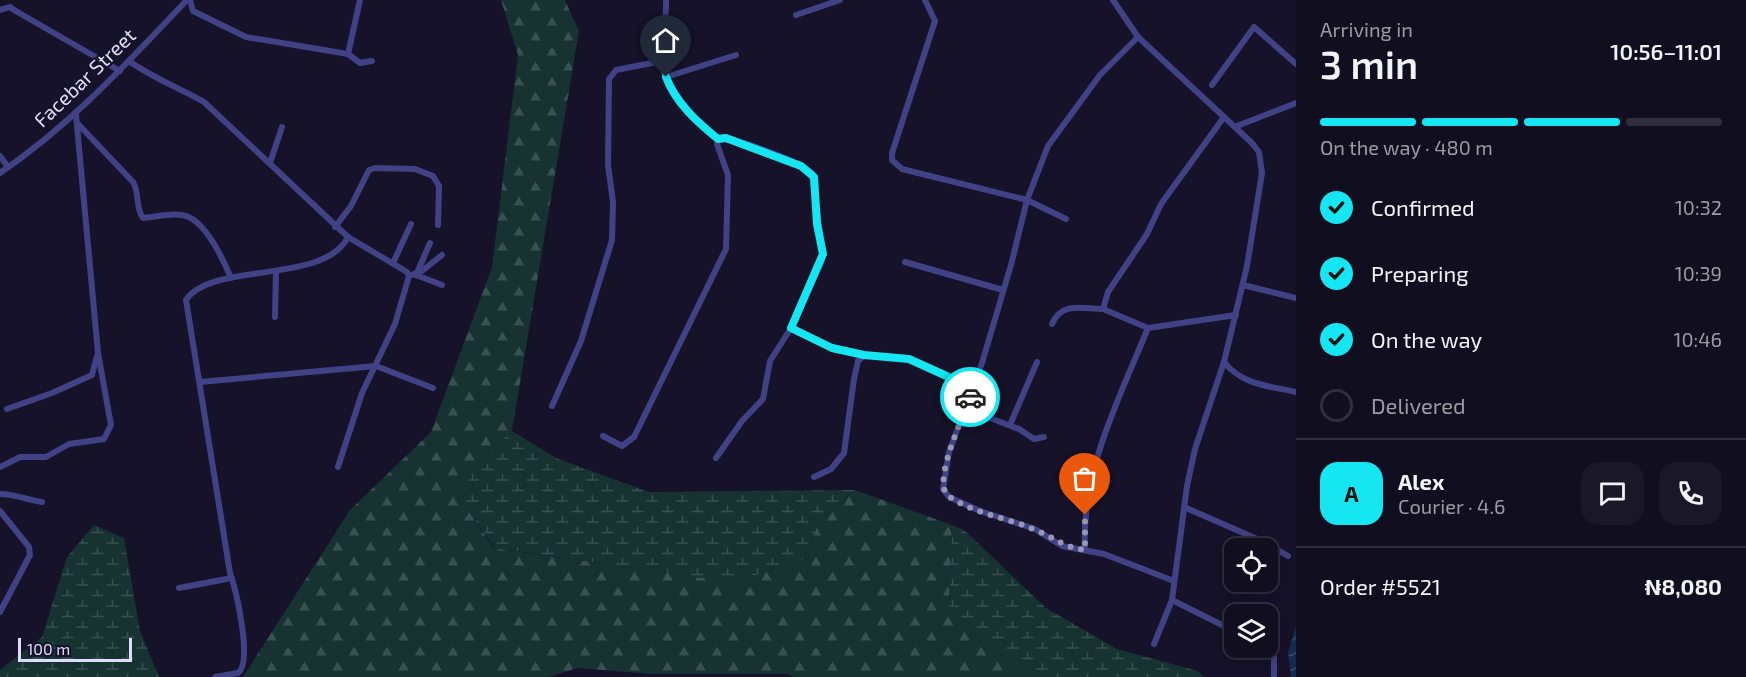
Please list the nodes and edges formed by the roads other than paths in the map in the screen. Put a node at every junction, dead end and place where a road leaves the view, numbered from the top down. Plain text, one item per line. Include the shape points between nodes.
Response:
1 (189, 0) edge
2 (360, 0) edge
3 (666, 0) edge
4 (840, 0) edge
5 (926, 0) edge
6 (1113, 0) edge
7 (0, 10) edge
8 (796, 15) dead end
9 (1138, 37) junction
10 (348, 54) junction
11 (736, 55) dead end
12 (129, 61) junction
13 (372, 61) dead end
14 (662, 61) junction
15 (1296, 64) edge
16 (120, 70) junction
17 (666, 77) junction
18 (1212, 85) dead end
19 (1296, 103) edge
20 (76, 115) junction
21 (1224, 117) junction
22 (78, 124) junction
23 (1237, 126) junction
24 (282, 127) dead end
25 (718, 139) junction
26 (0, 156) edge
27 (270, 163) junction
28 (8, 167) junction
29 (0, 172) edge
30 (1027, 200) junction
31 (1066, 219) dead end
32 (411, 224) dead end
33 (438, 225) dead end
34 (335, 226) junction
35 (348, 237) junction
36 (430, 243) dead end
37 (442, 255) dead end
38 (905, 262) dead end
39 (393, 263) junction
40 (276, 271) junction
41 (412, 276) junction
42 (231, 278) junction
43 (442, 285) dead end
44 (1243, 285) junction
45 (1003, 290) junction
46 (1296, 298) edge
47 (1103, 309) junction
48 (1236, 315) junction
49 (275, 317) dead end
50 (1052, 324) dead end
51 (791, 328) junction
52 (1148, 328) junction
53 (98, 353) junction
54 (855, 353) junction
55 (864, 355) junction
56 (858, 361) junction
57 (1037, 362) dead end
58 (1224, 362) junction
59 (376, 366) junction
60 (200, 382) junction
61 (433, 388) dead end
62 (973, 388) junction
63 (1296, 392) edge
64 (552, 406) dead end
65 (966, 408) junction
66 (7, 409) dead end
67 (1010, 425) junction
68 (603, 436) dead end
69 (1044, 437) dead end
70 (716, 458) dead end
71 (0, 467) edge
72 (338, 467) dead end
73 (814, 477) dead end
74 (0, 494) edge
75 (42, 502) dead end
76 (1184, 507) junction
77 (0, 511) edge
78 (1085, 550) junction
79 (1288, 556) dead end
80 (232, 578) junction
81 (1174, 581) junction
82 (179, 588) dead end
83 (1172, 600) junction
84 (0, 612) edge
85 (1224, 626) edge
86 (1154, 644) dead end
87 (1274, 658) edge
88 (215, 677) edge
89 (1274, 677) edge

1 - 10 street via 193,11 246,37
1 - 12 street, Facebar Street
2 - 10 street
3 - 14 street
4 - 8 street
5 - 30 street via 935,21 892,159 902,170
6 - 9 street
7 - 16 street via 10,7
9 - 21 street
9 - 30 street via 1100,75 1057,131
10 - 13 street via 360,63
11 - 17 street
12 - 16 street, Facebar Street
12 - 27 street via 161,82 204,102
14 - 17 street
14 - 64 street via 616,70 609,79 612,240 581,341
15 - 18 street via 1251,28
16 - 20 street, Facebar Street
17 - 25 street via 682,105
19 - 23 street
20 - 22 street
20 - 28 street, Facebar Street
21 - 23 street
21 - 47 street via 1161,204 1147,234 1108,292
22 - 42 street via 133,182 143,218 179,214 192,219 221,254
22 - 53 street
23 - 44 street via 1252,142 1261,162
24 - 27 street
25 - 51 street via 726,138 801,166 814,177 823,254
25 - 68 street via 728,175 726,249 631,442 622,446
26 - 28 street
27 - 34 street
28 - 29 street, Facebar Street
30 - 31 street
30 - 45 street
32 - 39 street
33 - 34 street via 439,186 433,176 415,169 375,168 369,170 351,206
34 - 35 street
35 - 39 street
35 - 40 street via 339,252
36 - 41 street
37 - 41 street
38 - 45 street
39 - 41 street
40 - 42 street
40 - 49 street
41 - 43 street
41 - 59 street
42 - 60 street via 196,290 186,300
44 - 46 street
44 - 48 street
45 - 62 street
47 - 50 street via 1069,307 1056,315
47 - 52 street
48 - 52 street
48 - 58 street
51 - 54 street via 825,345
51 - 70 street via 770,361 763,399
52 - 78 street via 1097,452 1085,515
53 - 66 street via 92,375
53 - 71 street via 111,425 108,436 69,444 46,457 20,457
54 - 55 street
54 - 56 street
55 - 56 street
55 - 62 street via 909,359
56 - 73 street via 844,453 831,469
57 - 67 street
58 - 63 street via 1249,382
58 - 76 street via 1195,449
59 - 60 street
59 - 61 street
59 - 72 street via 362,393
60 - 80 street
62 - 65 street
65 - 67 street
65 - 78 street via 949,452 943,482 946,494 980,511 1035,529 1062,546
67 - 69 street via 1034,439
74 - 75 street
76 - 79 street
76 - 81 street
77 - 84 street via 29,547 30,555
78 - 81 street
80 - 82 street
80 - 88 street via 237,591 244,663 238,673
81 - 83 street
83 - 85 street
83 - 86 street
87 - 89 street

